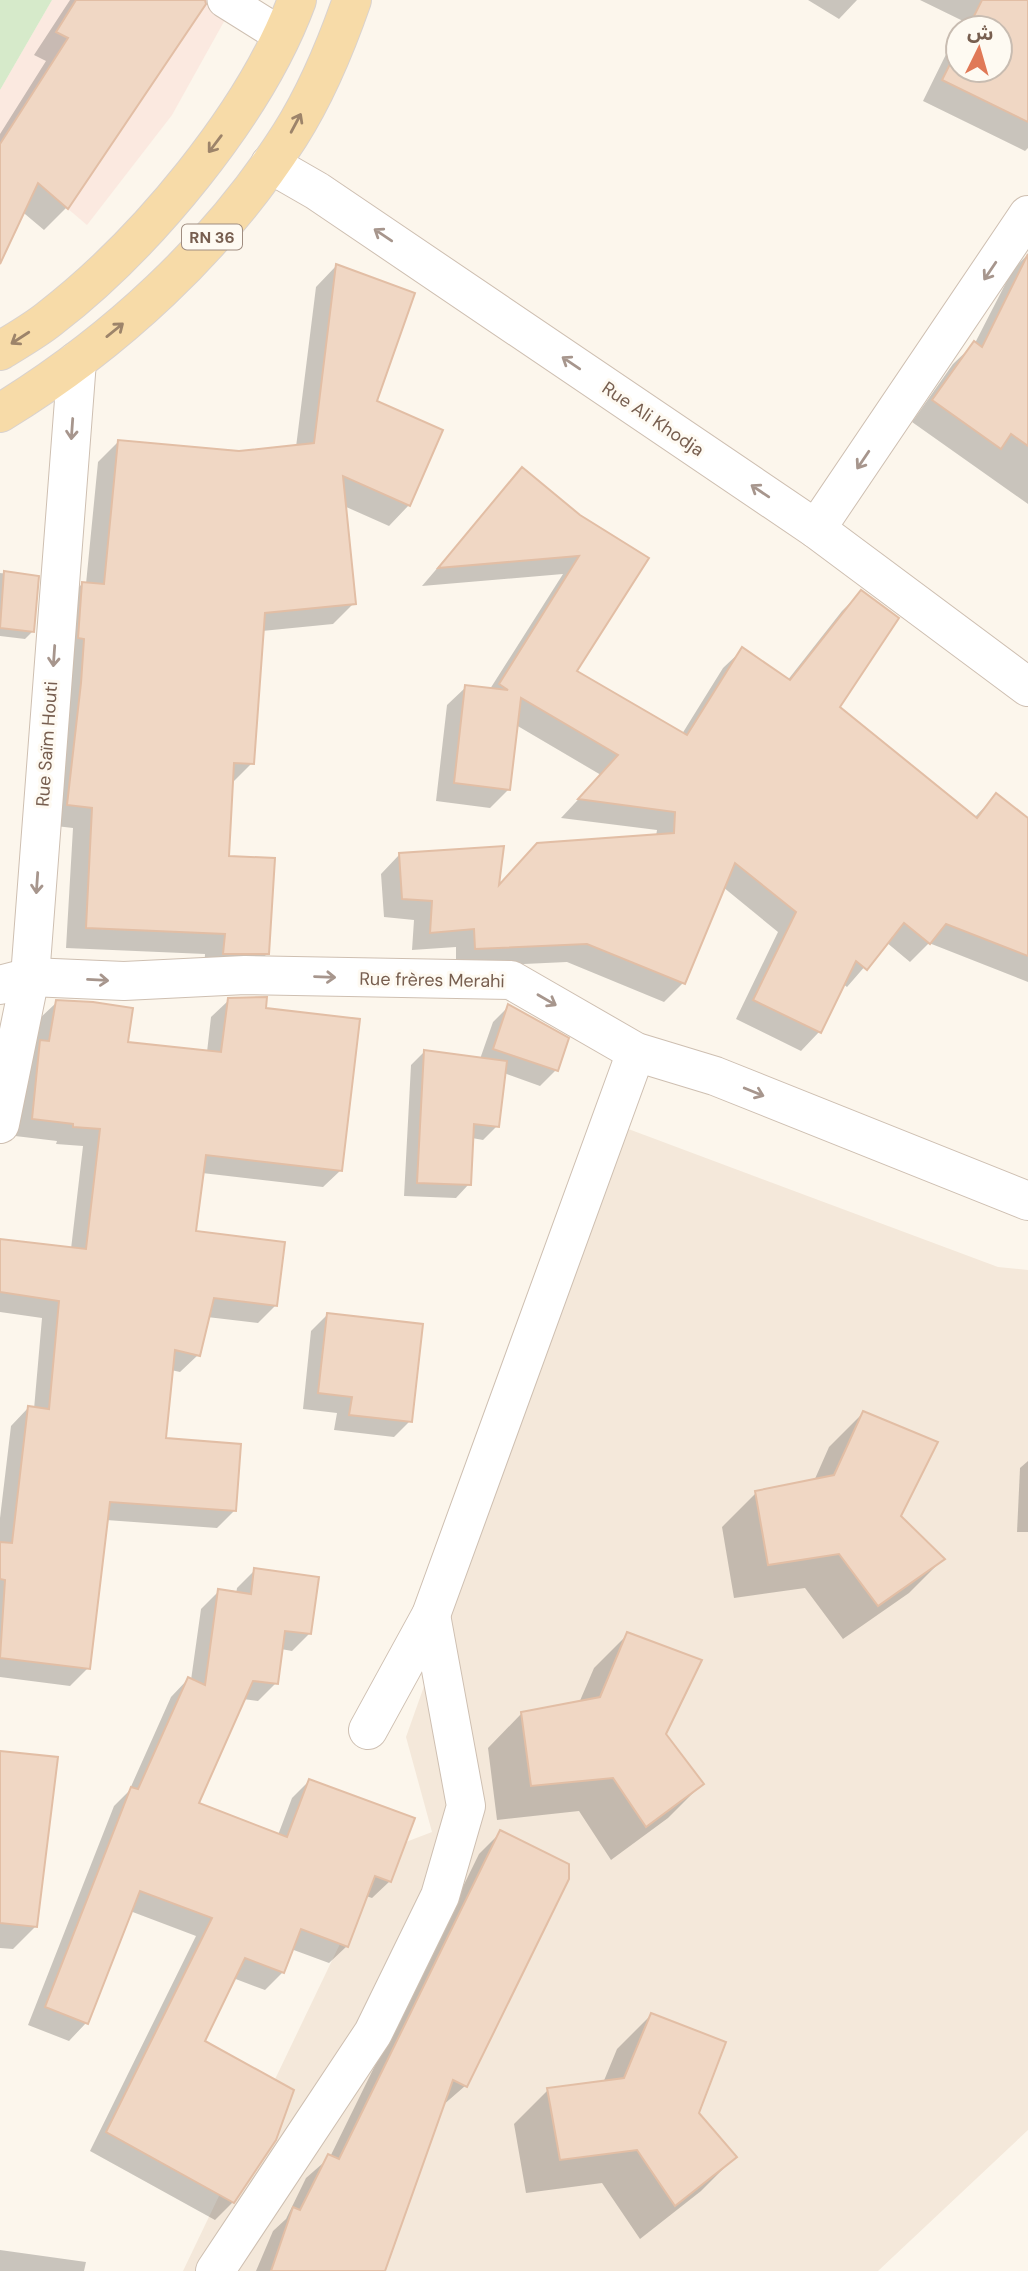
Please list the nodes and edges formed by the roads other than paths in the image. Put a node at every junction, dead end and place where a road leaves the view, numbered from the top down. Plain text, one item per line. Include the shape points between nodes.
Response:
1 (226, 0) edge
2 (298, 0) edge
3 (352, 0) edge
4 (281, 35) junction
5 (270, 164) junction
6 (1028, 215) edge
7 (0, 351) edge
8 (77, 361) junction
9 (0, 413) edge
10 (816, 529) junction
11 (1028, 687) edge
12 (15, 981) edge
13 (636, 1052) junction
14 (0, 1124) edge
15 (1028, 1202) edge
16 (432, 1615) junction
17 (368, 1730) dead end
18 (215, 2271) edge

1 - 4 street
2 - 4 main road, RN 36
5 -> 3 main road, RN 36 via 320,78
4 -> 7 main road, RN 36 via 227,128 146,228 49,320
8 -> 5 main road, RN 36 via 139,311 212,237
10 -> 5 street, Rue Ali Khodja via 317,191
6 -> 10 street
8 - 9 main road, RN 36
8 -> 12 street, Rue Saïm Houti
10 - 11 street, Rue Ali Khodja
12 -> 13 street, Rue frères Merahi via 246,975 511,980
12 - 14 street, Rue Saïm Houti
13 -> 15 street, Rue frères Merahi via 715,1076
13 - 16 street
16 - 17 street
16 - 18 street via 466,1806 440,1896 373,2032

